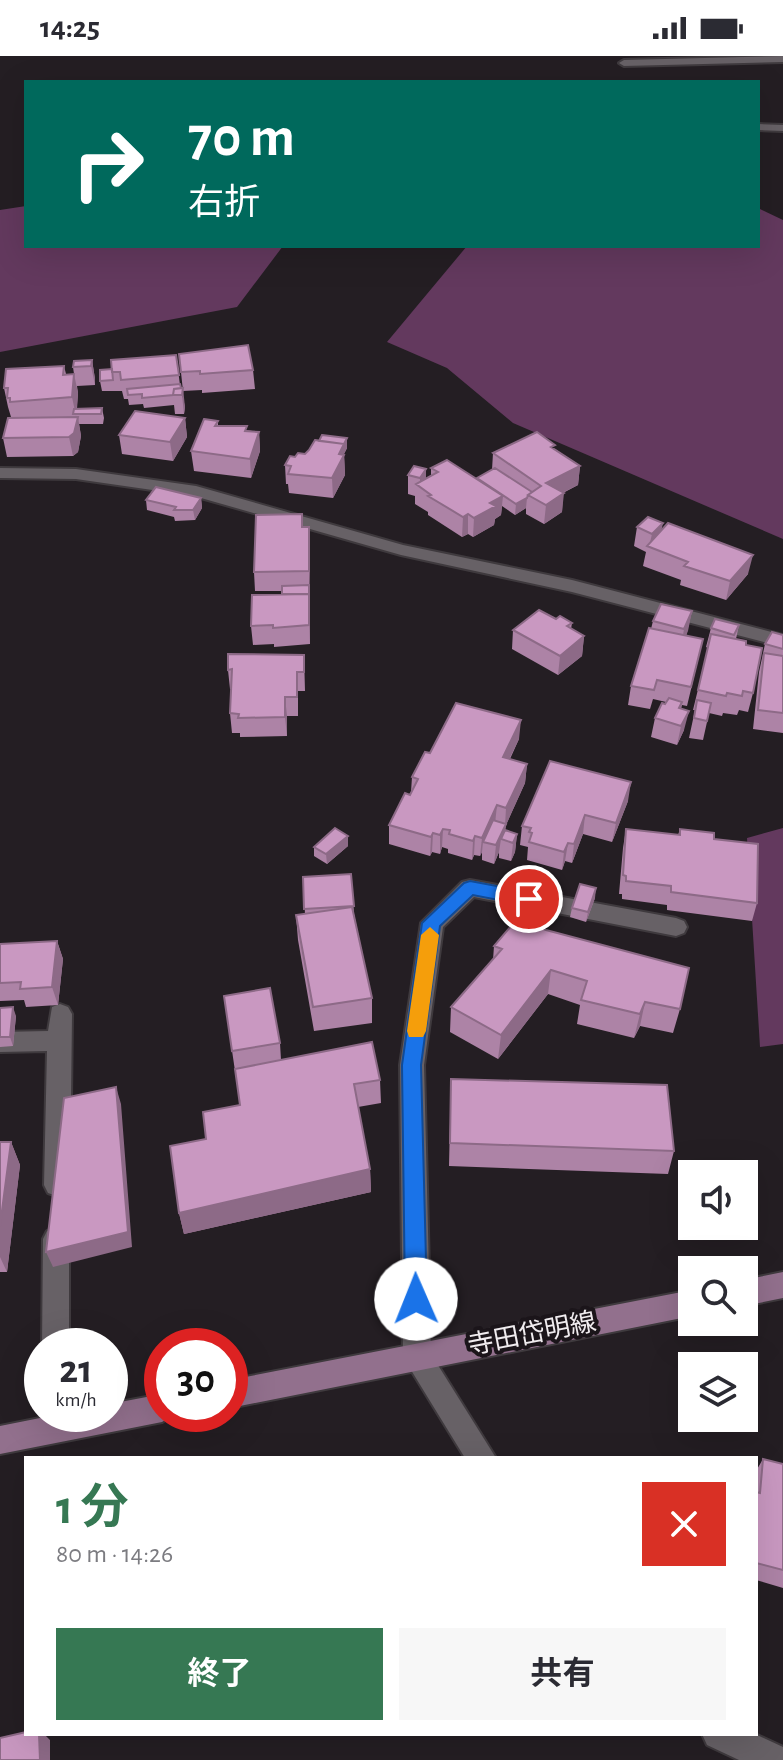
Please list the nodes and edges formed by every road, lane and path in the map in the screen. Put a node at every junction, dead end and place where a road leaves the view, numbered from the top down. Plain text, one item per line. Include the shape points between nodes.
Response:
1 (783, 59) edge
2 (625, 64) edge
3 (760, 127) edge
4 (783, 128) edge
5 (0, 473) edge
6 (783, 641) edge
7 (676, 927) dead end
8 (60, 1014) dead end
9 (59, 1041) junction
10 (0, 1042) edge
11 (783, 1285) edge
12 (758, 1290) edge
13 (678, 1306) edge
14 (55, 1328) edge
15 (417, 1357) junction
16 (248, 1390) edge
17 (24, 1432) edge
18 (0, 1440) edge
19 (481, 1456) edge
20 (722, 1736) edge
21 (776, 1760) edge

1 - 2 lane
3 - 4 lane
5 - 6 street via 76,474 196,491 401,550 572,586
7 - 15 street via 470,888 432,923 412,1065
8 - 9 street
9 - 10 street
9 - 14 street
11 - 12 main road
13 - 15 main road, 寺田岱明線
15 - 16 main road, 寺田岱明線
15 - 19 street
17 - 18 main road
20 - 21 street

